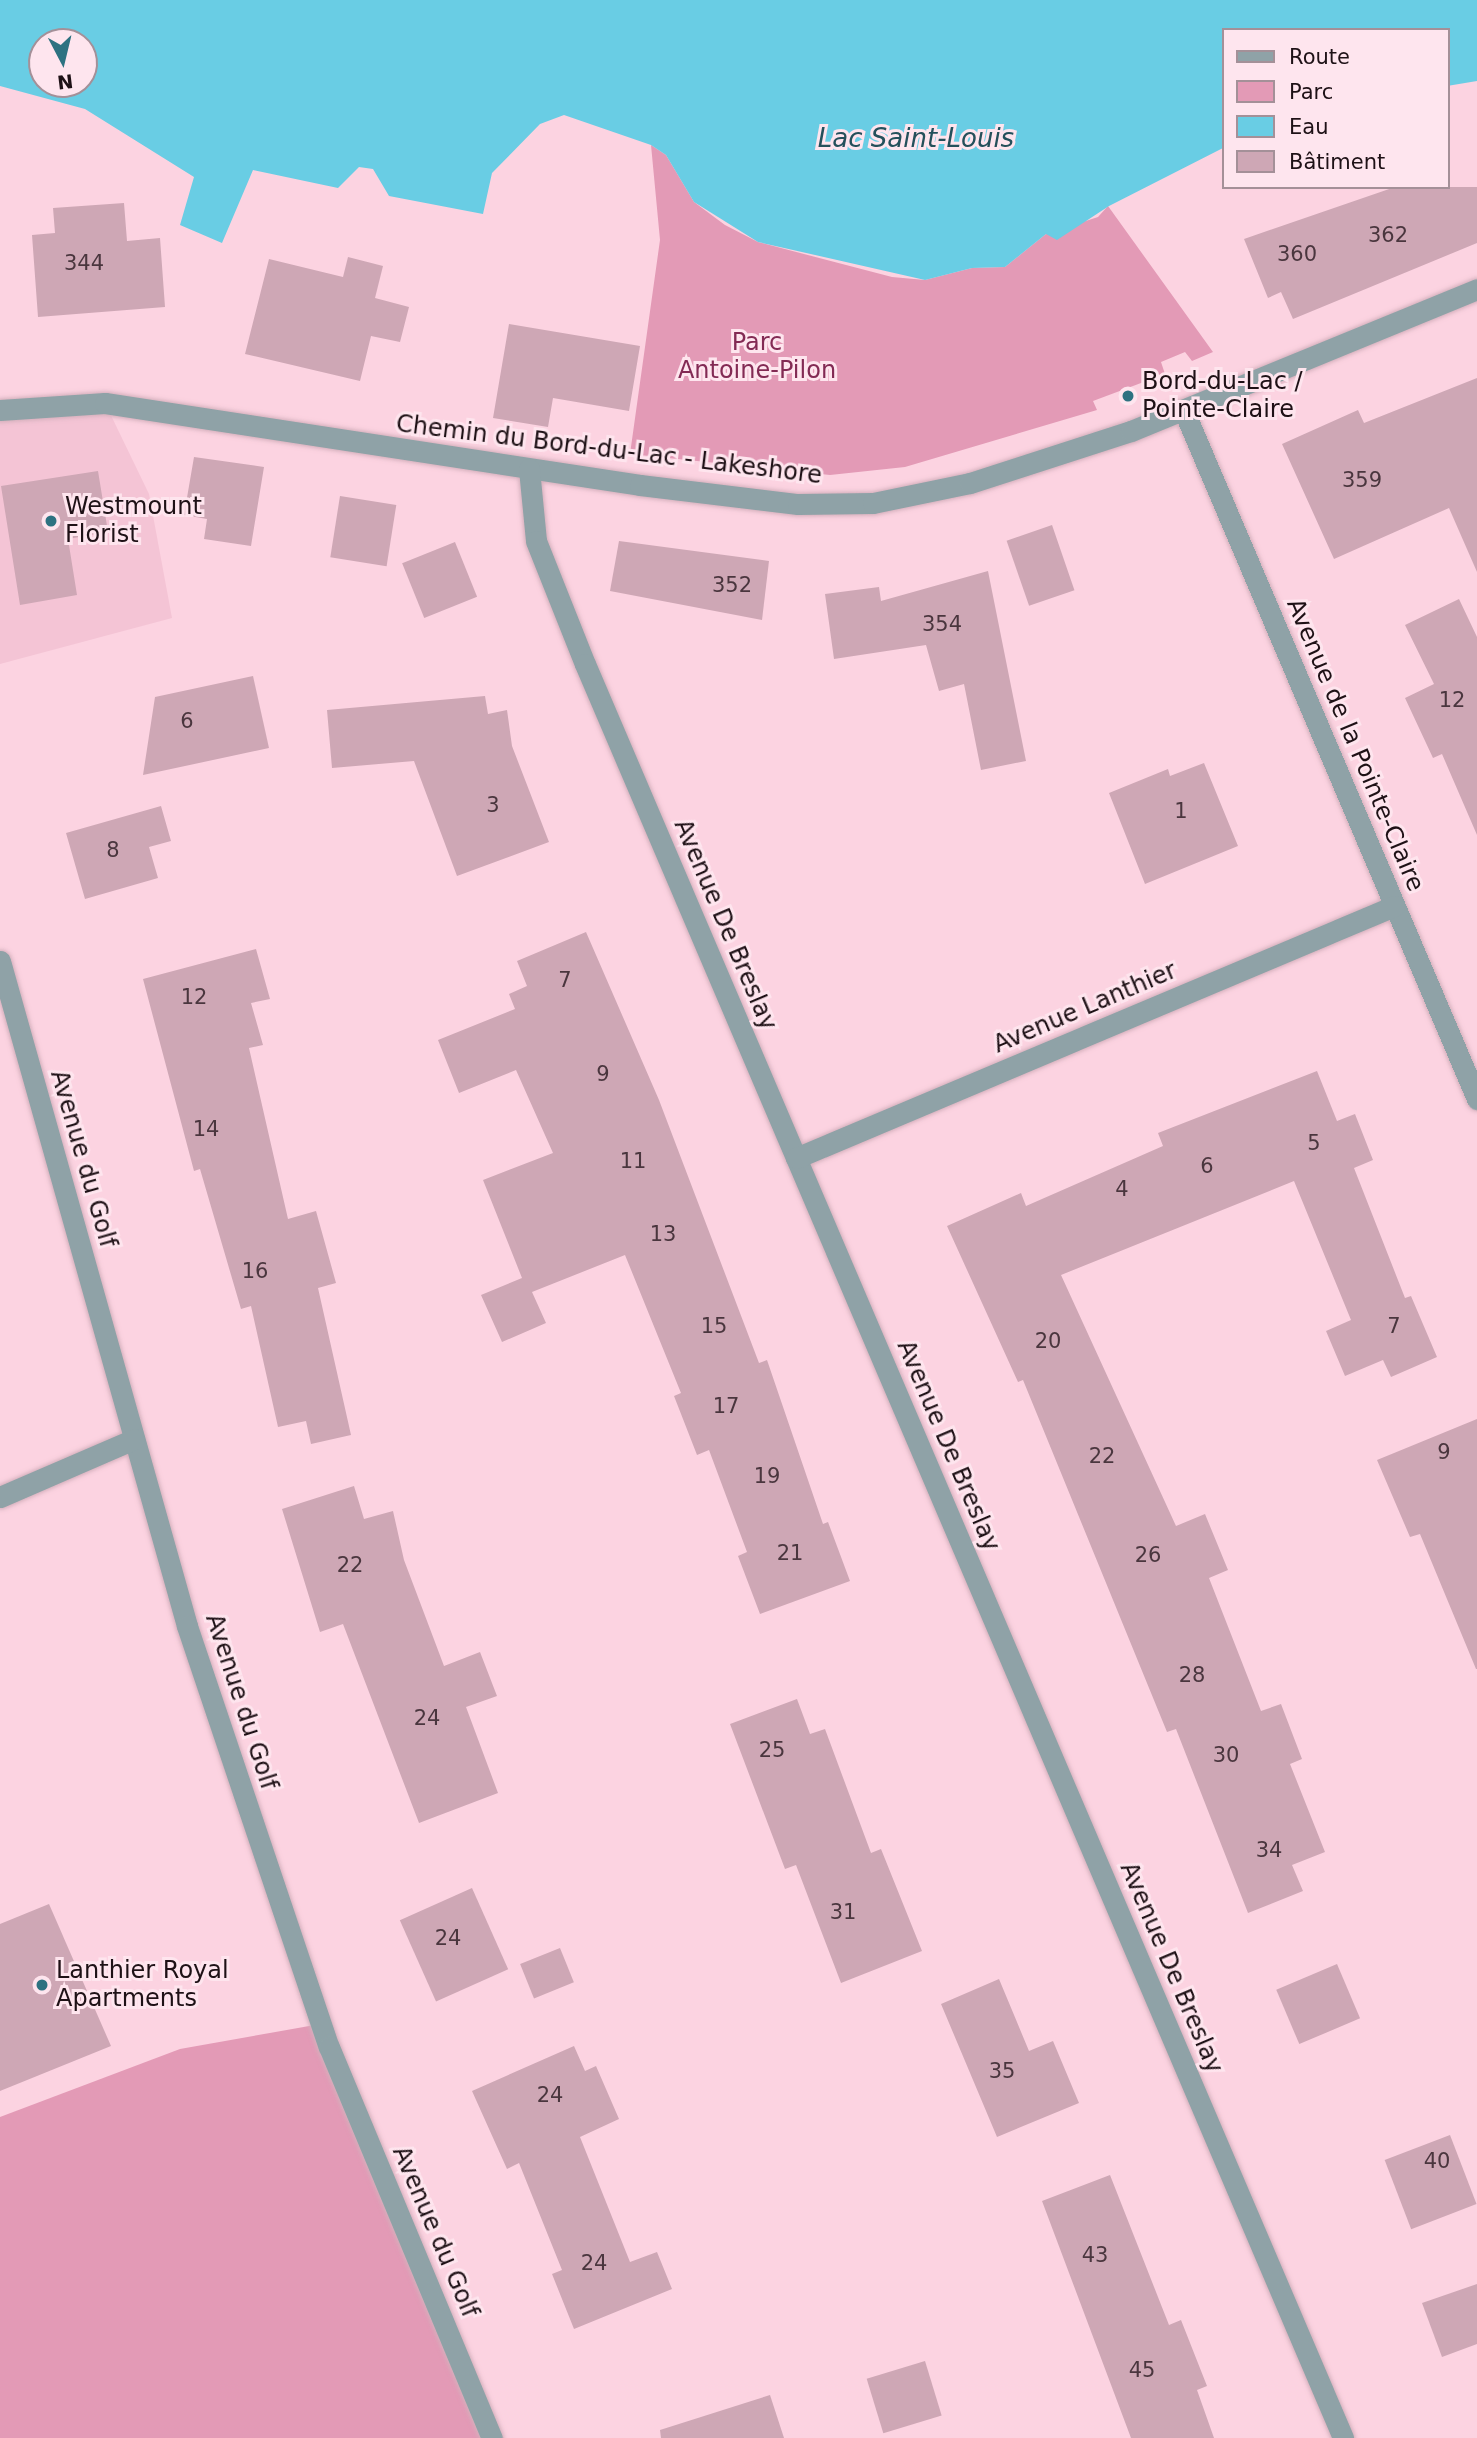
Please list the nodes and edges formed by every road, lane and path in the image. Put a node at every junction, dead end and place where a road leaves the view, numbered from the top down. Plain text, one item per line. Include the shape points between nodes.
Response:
1 (1474, 290) edge
2 (0, 410) edge
3 (1184, 411) junction
4 (529, 469) junction
5 (1394, 906) junction
6 (0, 961) edge
7 (1477, 1099) edge
8 (796, 1158) junction
9 (134, 1439) junction
10 (0, 1497) edge
11 (492, 2438) edge
12 (1343, 2438) edge

1 - 3 street, Chemin du Bord-du-Lac - Lakeshore
2 - 4 street, Chemin du Bord-du-Lac - Lakeshore via 105,403
3 - 4 street, Chemin du Bord-du-Lac - Lakeshore via 1020,468 873,503 797,504
3 - 5 street, Avenue de la Pointe-Claire
4 - 8 street, Avenue De Breslay via 529,517 547,572
5 - 7 street, Avenue de la Pointe-Claire
5 - 8 street, Avenue Lanthier
6 - 9 street, Avenue du Golf
8 - 12 street, Avenue De Breslay
9 - 10 street
9 - 11 street, Avenue du Golf via 187,1626 329,2047

